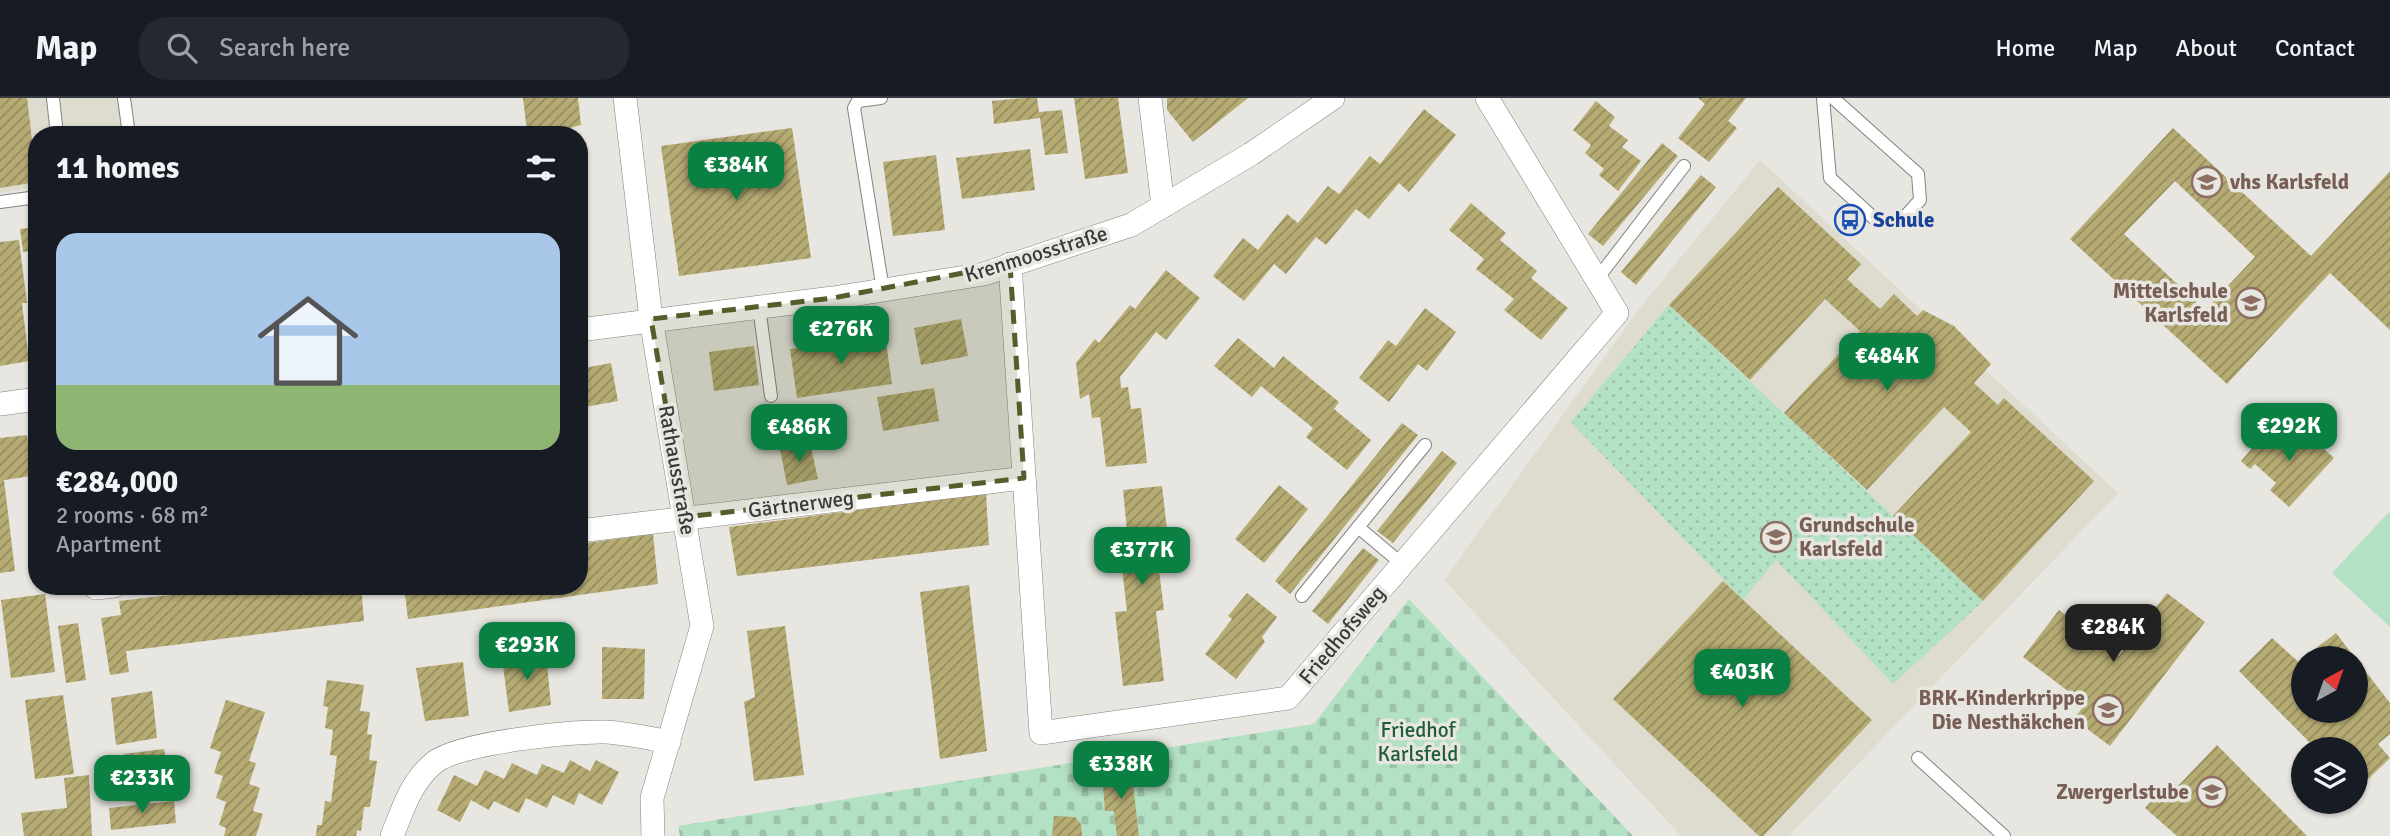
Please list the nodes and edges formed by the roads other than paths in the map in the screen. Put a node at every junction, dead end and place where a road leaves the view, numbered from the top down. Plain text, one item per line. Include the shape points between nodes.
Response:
1 (53, 98) edge
2 (124, 98) edge
3 (625, 98) edge
4 (881, 98) edge
5 (1150, 98) edge
6 (1333, 98) edge
7 (1487, 98) edge
8 (1823, 98) edge
9 (1833, 98) edge
10 (56, 126) edge
11 (128, 126) edge
12 (1684, 166) dead end
13 (28, 198) edge
14 (0, 202) edge
15 (1163, 206) junction
16 (1010, 264) junction
17 (1597, 279) junction
18 (883, 290) junction
19 (759, 307) junction
20 (651, 319) junction
21 (588, 329) edge
22 (771, 396) dead end
23 (28, 400) edge
24 (0, 404) edge
25 (1425, 445) dead end
26 (1024, 478) junction
27 (685, 517) junction
28 (1358, 527) junction
29 (588, 530) edge
30 (1402, 564) junction
31 (1302, 596) dead end
32 (669, 741) junction
33 (1918, 758) dead end
34 (392, 836) edge
35 (653, 836) edge
36 (2004, 836) edge

1 - 10 lane
2 - 11 lane
3 - 20 street, Rathausstraße
4 - 18 lane via 858,101 854,108
5 - 15 street
6 - 15 street, Krenmoosstraße via 1251,155
7 - 17 street, Friedhofsweg
8 - 9 lane via 1830,178 1877,221 1901,221 1920,200 1918,174
12 - 17 lane
13 - 14 lane
15 - 16 street, Krenmoosstraße via 1131,225
16 - 18 street, Krenmoosstraße via 984,274
16 - 26 street, Friedhofsweg
17 - 30 street, Friedhofsweg via 1617,313
18 - 19 street, Krenmoosstraße
19 - 20 street, Krenmoosstraße
19 - 22 lane
20 - 21 street, Krenmoosstraße
20 - 27 street, Rathausstraße
23 - 24 street
25 - 28 lane
26 - 27 street, Gärtnerweg
26 - 30 street, Friedhofsweg via 1041,733 1287,698
27 - 29 street, Gärtnerweg
27 - 32 street, Rathausstraße via 702,626
28 - 30 lane
28 - 31 lane
32 - 34 street via 605,732 518,740 457,753 437,760 421,775 409,792
32 - 35 street, Rathausstraße via 652,798
33 - 36 lane

